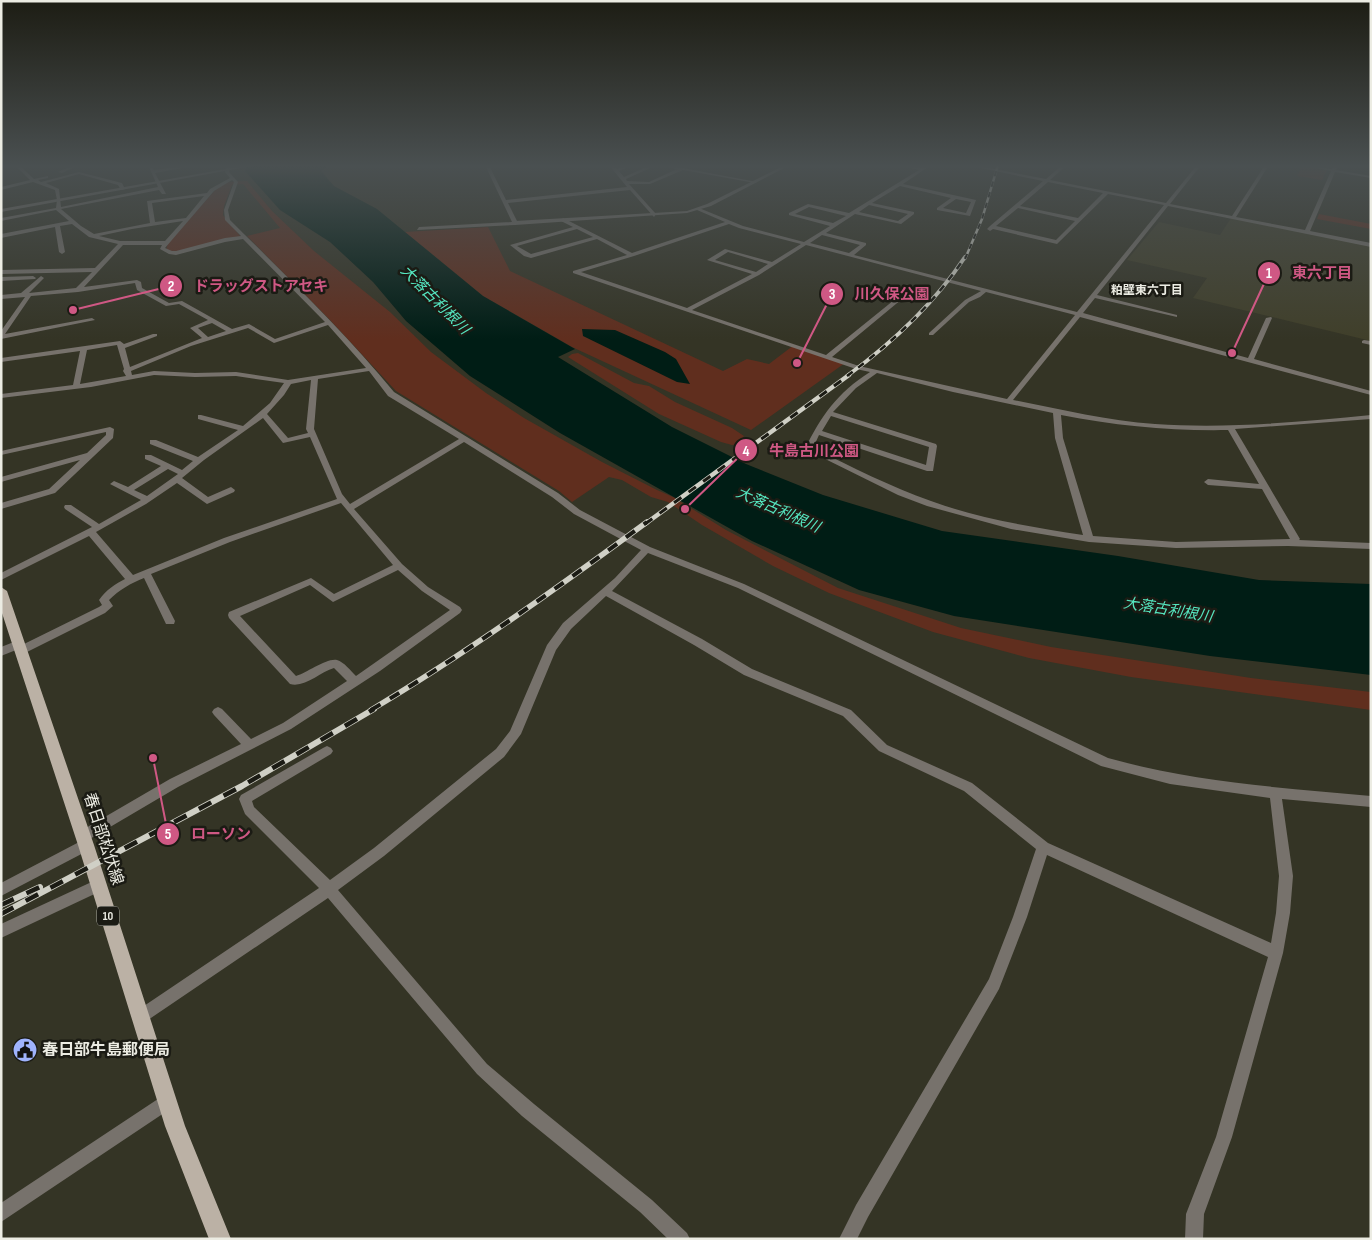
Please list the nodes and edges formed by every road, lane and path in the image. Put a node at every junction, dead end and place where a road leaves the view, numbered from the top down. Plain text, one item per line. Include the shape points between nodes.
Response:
1 (68, 223) edge
2 (74, 223) edge
3 (153, 223) edge
4 (183, 223) edge
5 (231, 223) edge
6 (515, 223) edge
7 (567, 223) edge
8 (725, 223) edge
9 (731, 223) edge
10 (826, 223) edge
11 (837, 223) edge
12 (997, 223) edge
13 (1076, 223) edge
14 (1153, 223) edge
15 (1259, 223) edge
16 (1311, 223) edge
17 (57, 225) junction
18 (834, 225) junction
19 (575, 228) junction
20 (419, 229) dead end
21 (1307, 232) junction
22 (821, 233) junction
23 (1, 236) edge
24 (91, 236) junction
25 (245, 237) junction
26 (596, 238) junction
27 (122, 243) junction
28 (165, 243) junction
29 (806, 243) junction
30 (1371, 245) edge
31 (62, 252) dead end
32 (632, 255) junction
33 (850, 255) junction
34 (773, 264) junction
35 (97, 270) junction
36 (757, 274) junction
37 (2, 277) edge
38 (78, 290) junction
39 (985, 290) junction
40 (906, 293) dead end
41 (25, 295) junction
42 (1093, 296) junction
43 (1, 297) edge
44 (686, 310) junction
45 (1078, 314) junction
46 (1175, 316) dead end
47 (1269, 318) dead end
48 (92, 320) dead end
49 (212, 321) junction
50 (329, 323) junction
51 (231, 331) junction
52 (932, 334) dead end
53 (155, 335) dead end
54 (1, 337) edge
55 (207, 339) junction
56 (121, 347) junction
57 (84, 348) junction
58 (828, 357) junction
59 (1, 360) edge
60 (1250, 360) junction
61 (371, 369) junction
62 (876, 372) junction
63 (127, 374) junction
64 (315, 378) junction
65 (288, 382) junction
66 (76, 387) junction
67 (1371, 393) edge
68 (1, 396) edge
69 (1008, 402) junction
70 (1057, 412) junction
71 (828, 413) junction
72 (263, 414) junction
73 (201, 417) dead end
74 (1371, 417) edge
75 (1230, 427) junction
76 (244, 428) junction
77 (817, 432) junction
78 (312, 434) junction
79 (464, 439) junction
80 (153, 442) dead end
81 (1, 452) edge
82 (90, 454) junction
83 (148, 457) dead end
84 (198, 460) junction
85 (167, 466) junction
86 (179, 476) junction
87 (1, 480) edge
88 (1208, 482) dead end
89 (114, 484) dead end
90 (1265, 488) junction
91 (129, 490) junction
92 (231, 490) dead end
93 (146, 499) junction
94 (342, 500) junction
95 (1, 506) edge
96 (68, 507) dead end
97 (349, 508) junction
98 (94, 529) junction
99 (1089, 539) junction
100 (1292, 543) junction
101 (1371, 546) edge
102 (647, 549) junction
103 (399, 566) junction
104 (146, 573) junction
105 (1, 577) edge
106 (132, 580) junction
107 (1, 591) edge
108 (604, 591) junction
109 (170, 621) dead end
110 (20, 647) junction
111 (1, 652) edge
112 (355, 682) junction
113 (218, 712) dead end
114 (249, 745) junction
115 (327, 751) dead end
116 (1275, 792) junction
117 (1371, 802) edge
118 (84, 841) junction
119 (1043, 847) junction
120 (98, 885) junction
121 (329, 889) junction
122 (1, 890) edge
123 (1, 931) edge
124 (1276, 953) junction
125 (140, 1017) junction
126 (167, 1100) junction
127 (1, 1213) edge
128 (220, 1239) edge
129 (681, 1239) edge
130 (848, 1239) edge
131 (1194, 1239) edge

1 - 17 street
2 - 24 street
3 - 24 street
4 - 28 street
5 - 25 street
6 - 20 street
7 - 19 street
8 - 32 street
9 - 29 street
10 - 18 street
11 - 18 street
12 - 13 street via 990,229 1057,242
14 - 42 street
15 - 21 street
16 - 21 street
17 - 23 street
17 - 31 street
18 - 22 street
19 - 26 street
19 - 26 street via 513,245 531,256
21 - 30 street
22 - 29 street
22 - 33 street via 864,244
24 - 27 street
25 - 28 street via 176,253 164,250
25 - 50 street
26 - 32 street
27 - 28 street
27 - 35 street
29 - 33 street
29 - 34 street
32 - 44 street via 575,272
33 - 39 street
34 - 36 street
34 - 36 street via 727,250 710,260
35 - 37 street
35 - 38 street
36 - 44 street
37 - 41 street via 41,278
38 - 41 street
38 - 49 street via 136,281 139,289 168,305 180,302
39 - 45 street
39 - 52 street via 966,301
40 - 58 street
41 - 43 street
41 - 54 street
42 - 45 street
42 - 46 street
44 - 58 street
45 - 60 street
45 - 69 street
47 - 60 street
48 - 54 street
49 - 51 street
49 - 55 street via 192,328
50 - 51 street via 274,341 249,326
50 - 61 street
51 - 55 street
53 - 56 street
55 - 63 street
56 - 57 street via 120,342
56 - 63 street
57 - 59 street
57 - 66 street
58 - 62 street
60 - 67 street
61 - 64 street
61 - 79 street via 391,394
62 - 69 street
62 - 71 street via 854,384
63 - 65 street via 236,374
63 - 66 street
64 - 65 street
64 - 78 street
65 - 72 street via 284,392
66 - 68 street
69 - 70 street
70 - 75 street via 1156,426
70 - 99 street via 1059,438
71 - 77 street
71 - 77 street via 933,446 930,469
72 - 76 street
72 - 78 street via 286,441
73 - 76 street
74 - 75 street
75 - 90 street
76 - 84 street
77 - 99 street via 809,448 901,493 1011,526
78 - 94 street
79 - 97 street
79 - 102 street via 577,512
80 - 84 street
81 - 82 street via 110,429 110,436
82 - 87 street
82 - 95 street via 52,491
83 - 85 street
84 - 86 street
85 - 86 street
85 - 91 street
86 - 92 street via 207,501
86 - 93 street
88 - 90 street
89 - 91 street
90 - 100 street via 1295,539
91 - 93 street
93 - 98 street
94 - 97 street
94 - 104 street via 204,548
96 - 98 street
97 - 103 street
98 - 105 street
98 - 106 street
99 - 100 street via 1176,545
100 - 101 street
102 - 108 street
102 - 116 street via 741,586 1105,762 1197,784
103 - 112 street via 425,589 457,610
103 - 112 street via 334,600 311,580 233,615 294,681 336,664
104 - 106 street
104 - 109 street
106 - 110 street via 110,593 104,600 108,606 102,610
107 - 110 main road, 春日部松伏線 / 10
108 - 119 street via 748,672 847,713 883,748 968,787
108 - 121 street via 567,626 550,648 515,734 500,753
110 - 111 street
110 - 118 main road, 春日部松伏線 / 10
112 - 114 street via 287,726
113 - 114 street
114 - 118 street via 174,784
115 - 121 street via 245,798 249,810
116 - 117 street
116 - 124 street via 1286,876
118 - 120 main road, 春日部松伏線 / 10
118 - 122 street
119 - 124 street
119 - 130 street via 994,984
120 - 123 street
120 - 125 main road, 春日部松伏線 / 10
121 - 125 street
121 - 129 street via 482,1069
124 - 131 street via 1224,1137 1196,1214
125 - 126 main road, 春日部松伏線 / 10
126 - 127 street
126 - 128 main road, 春日部松伏線 / 10

